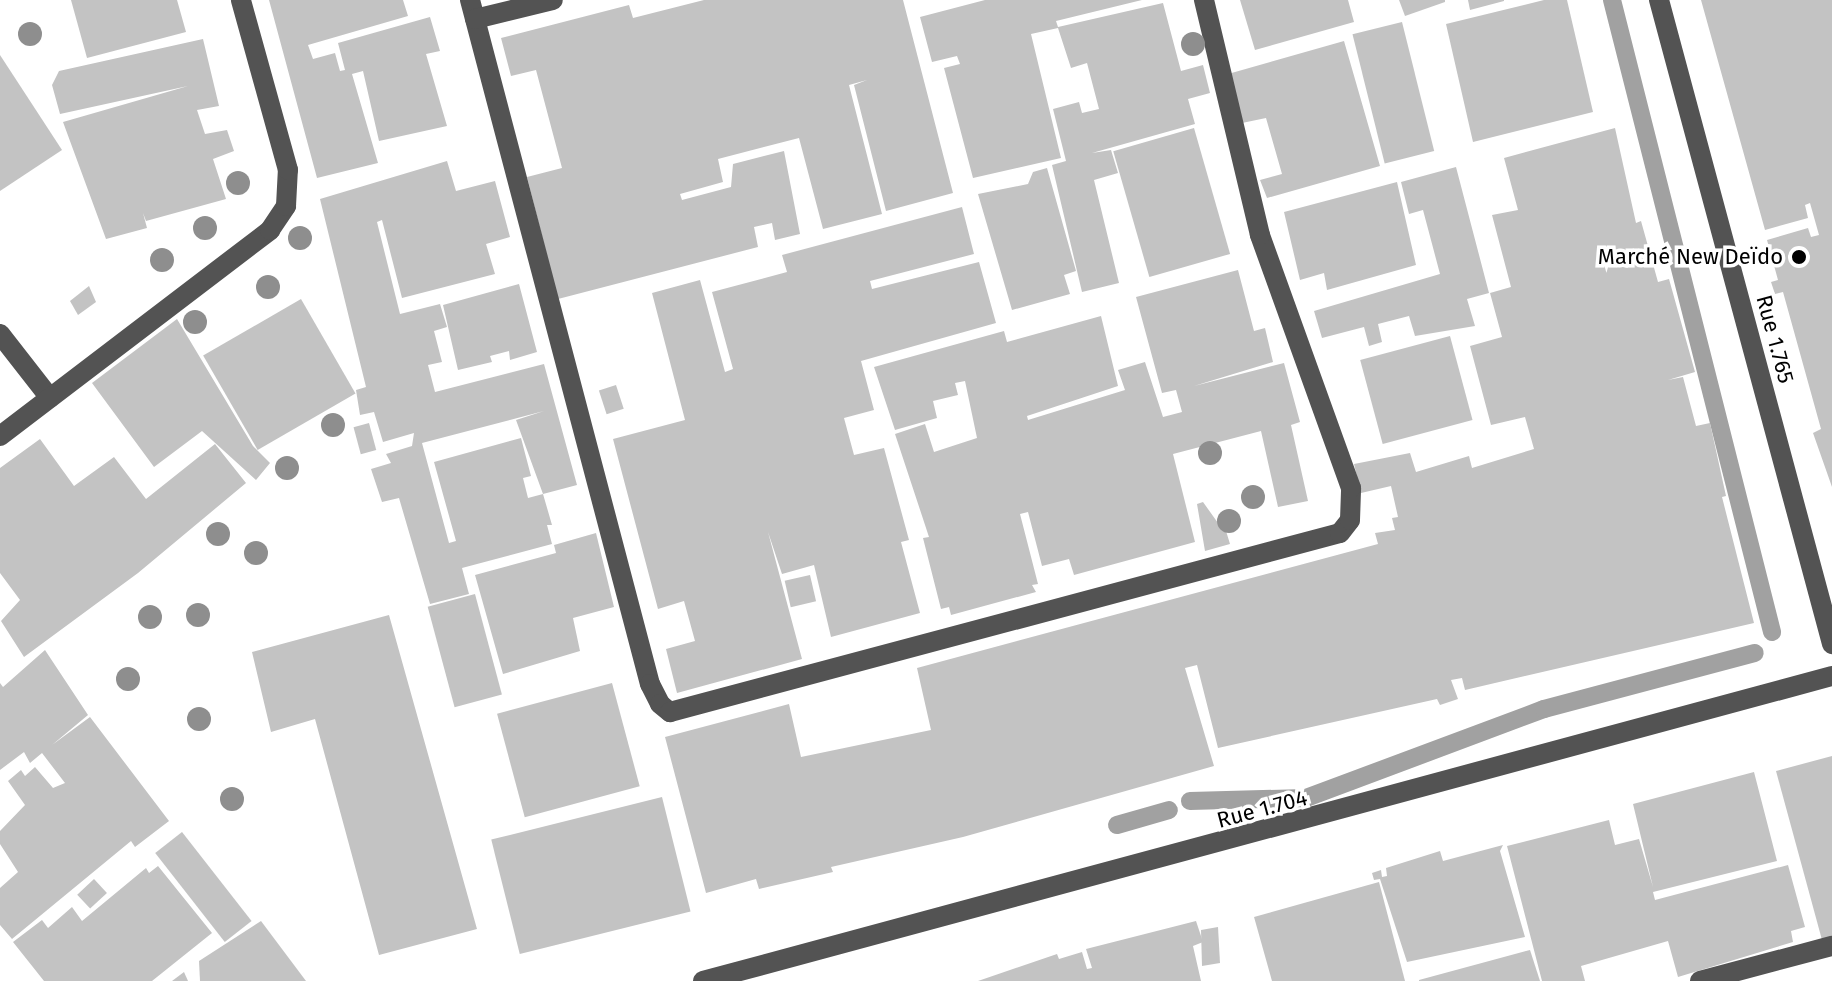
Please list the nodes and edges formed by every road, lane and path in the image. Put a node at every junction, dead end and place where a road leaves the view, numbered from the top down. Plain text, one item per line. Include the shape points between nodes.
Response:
1 (241, 0) edge
2 (553, 0) edge
3 (1204, 0) edge
4 (1659, 0) edge
5 (473, 10) edge
6 (0, 334) edge
7 (50, 398) junction
8 (0, 436) edge
9 (1832, 644) edge
10 (1832, 676) edge
11 (1832, 946) edge
12 (703, 981) edge
13 (1700, 981) edge

1 - 7 street via 288,170 286,206 270,230
2 - 5 street
3 - 5 street via 1260,235 1351,488 1350,520 1340,533 670,712 650,684
4 - 9 street, Rue 1.765
6 - 7 street
7 - 8 street
10 - 12 street, Rue 1.704
11 - 13 street

